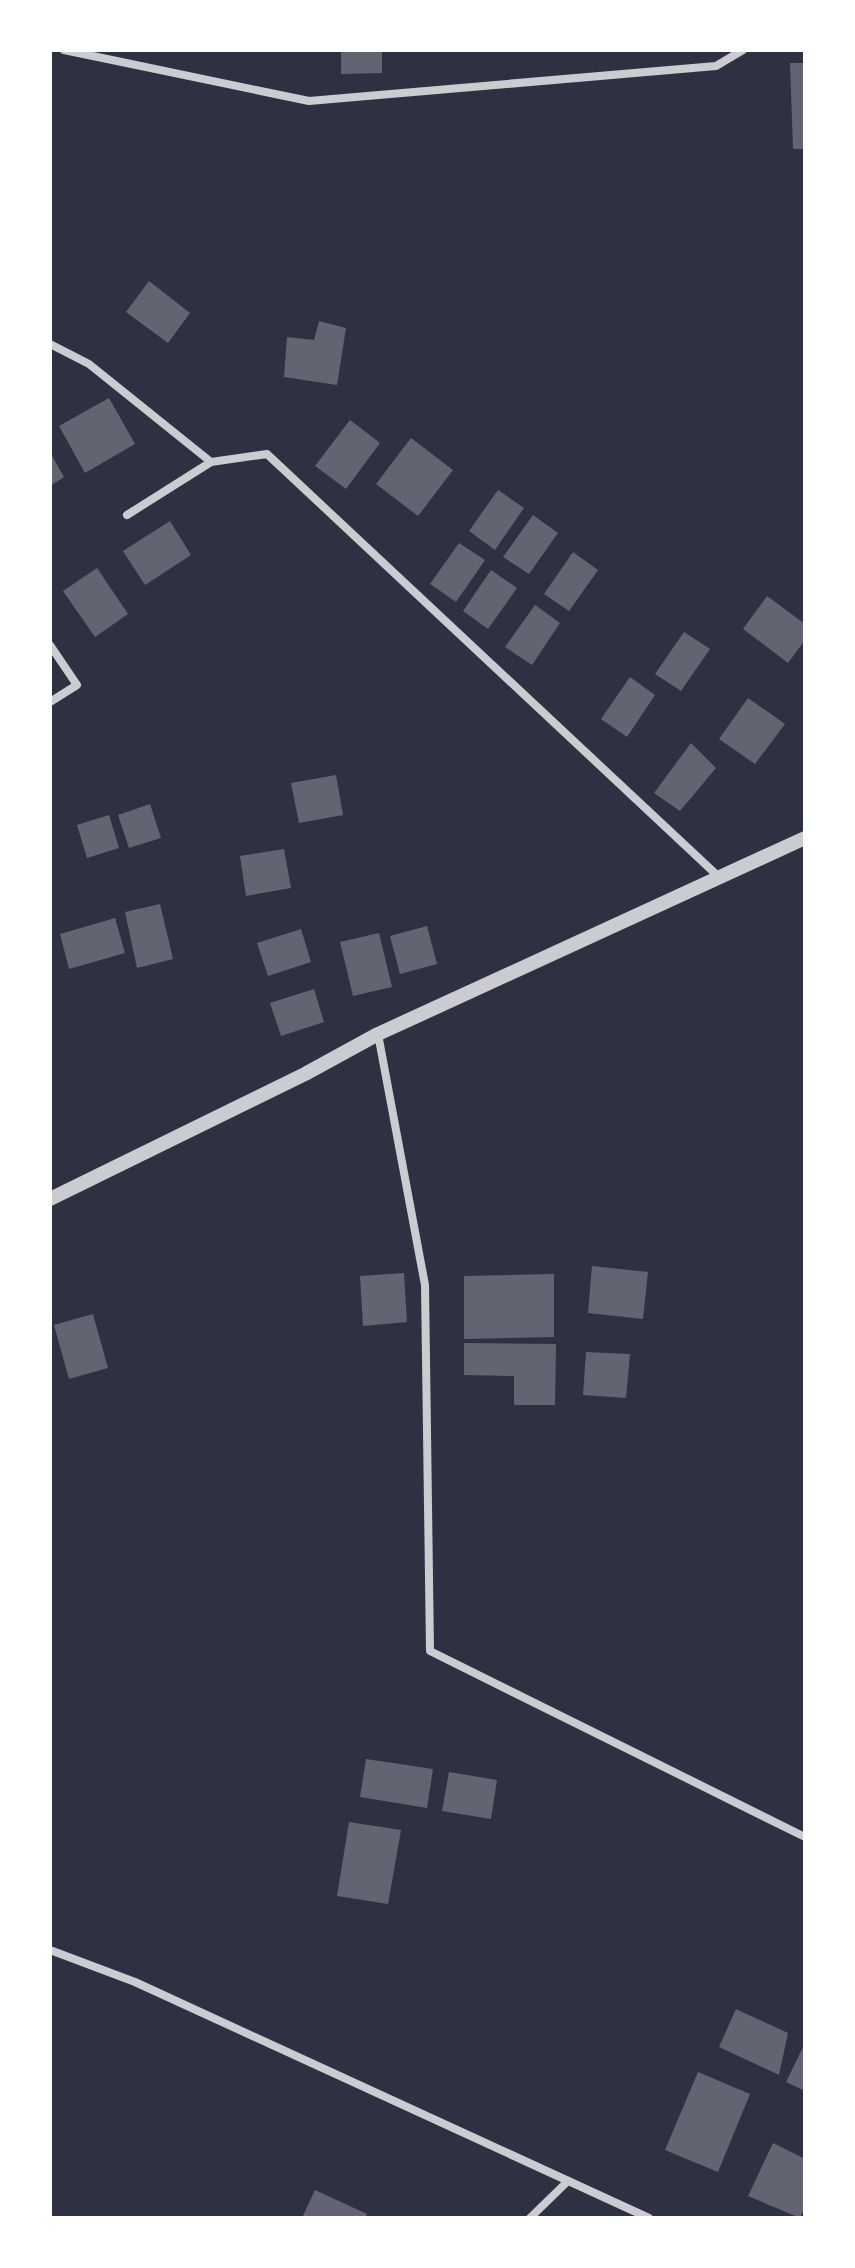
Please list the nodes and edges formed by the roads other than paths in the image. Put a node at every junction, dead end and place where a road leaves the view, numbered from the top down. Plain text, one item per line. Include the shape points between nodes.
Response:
1 (64, 50) edge
2 (743, 50) edge
3 (50, 344) edge
4 (211, 462) junction
5 (127, 515) dead end
6 (50, 645) edge
7 (50, 702) edge
8 (805, 838) edge
9 (719, 877) junction
10 (378, 1034) junction
11 (50, 1199) edge
12 (805, 1837) edge
13 (50, 1950) edge
14 (568, 2181) junction
15 (530, 2218) edge
16 (649, 2218) edge

1 - 2 street via 309,101 716,66
3 - 4 street via 89,364
4 - 5 street
4 - 9 street via 267,454
6 - 7 street via 77,685
8 - 9 street
9 - 10 street
10 - 11 street
10 - 12 street via 425,1285 430,1651
13 - 14 street via 135,1982
14 - 15 street
14 - 16 street

